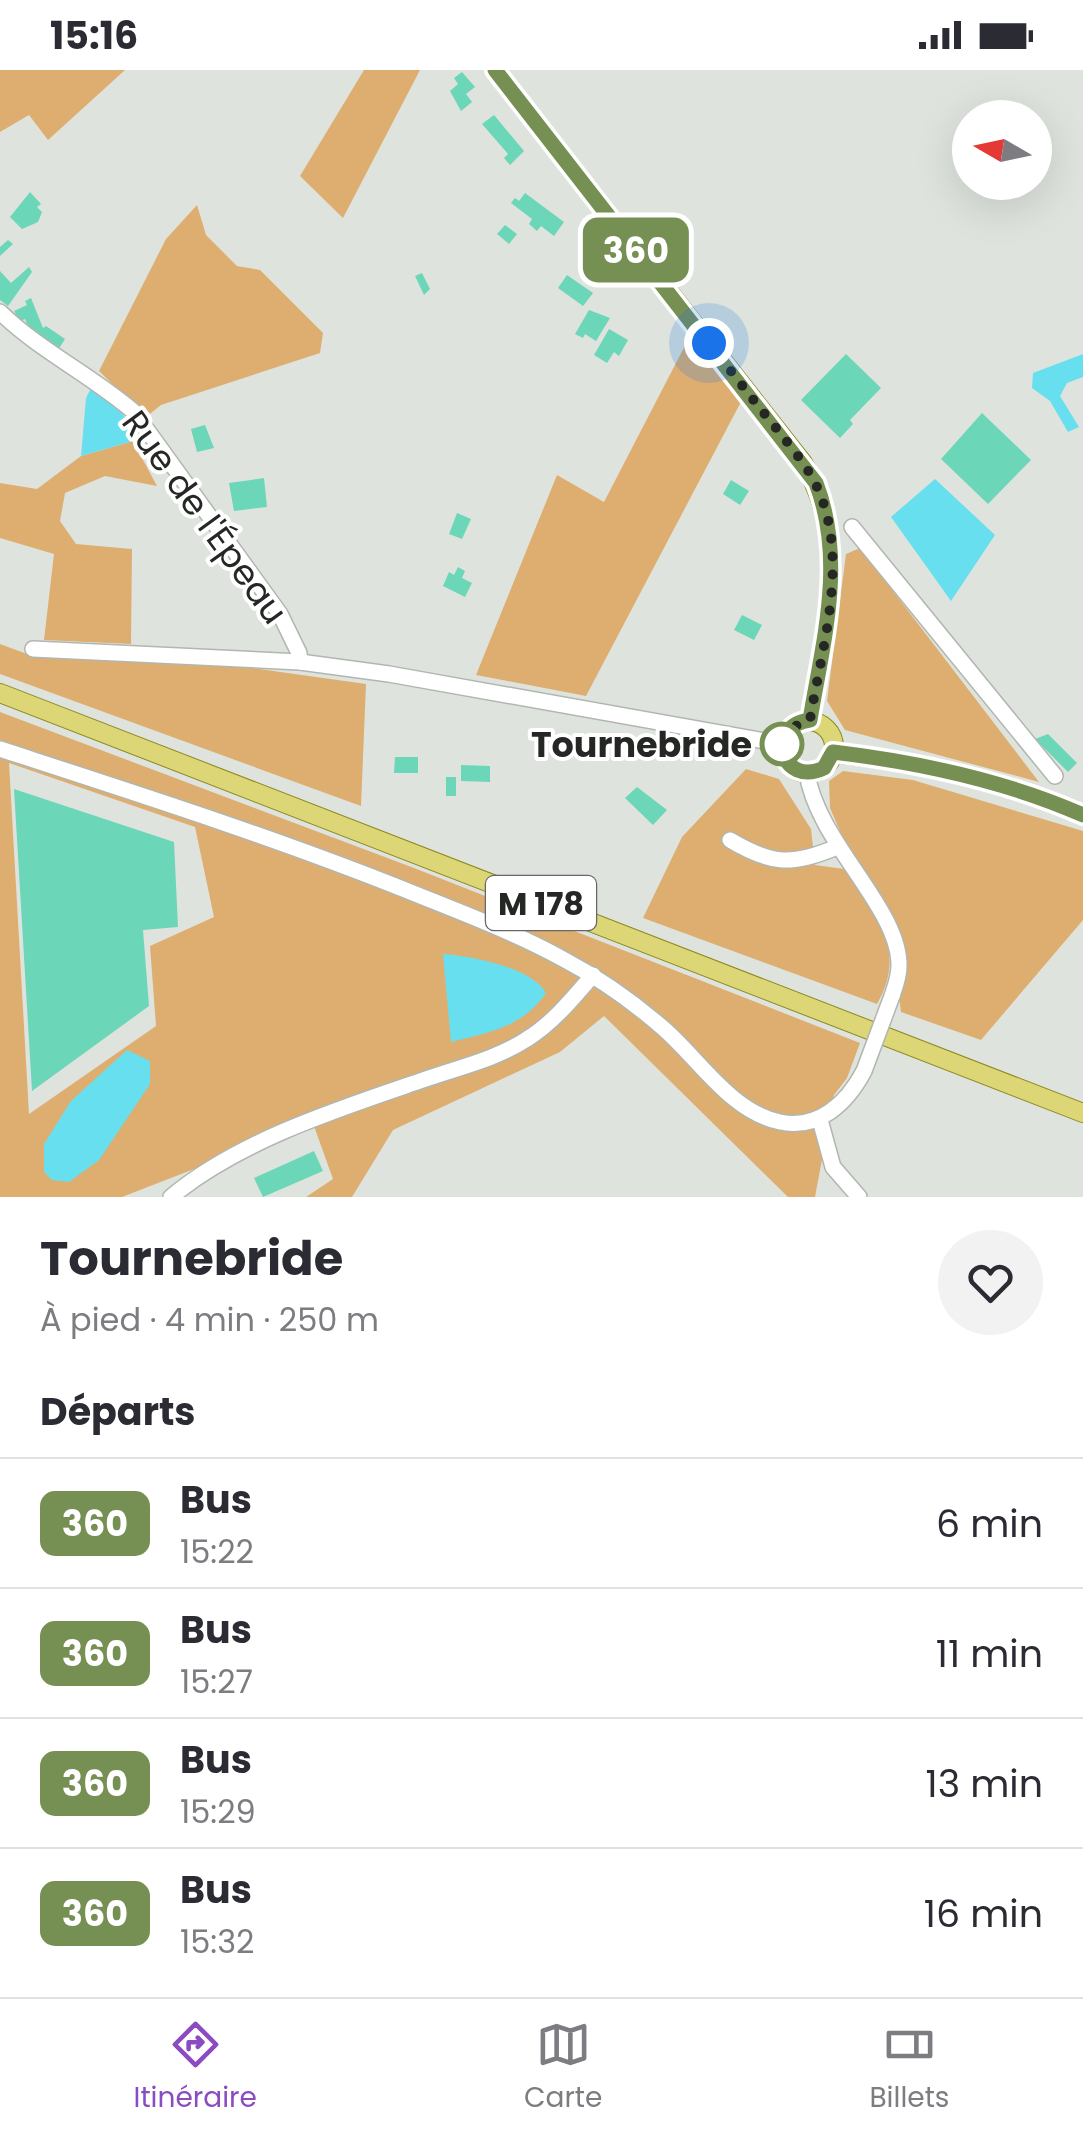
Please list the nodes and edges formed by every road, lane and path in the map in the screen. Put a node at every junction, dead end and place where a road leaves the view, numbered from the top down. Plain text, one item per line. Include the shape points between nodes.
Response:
1 (495, 70) edge
2 (0, 312) edge
3 (852, 528) dead end
4 (33, 649) dead end
5 (300, 662) junction
6 (0, 693) edge
7 (810, 720) junction
8 (782, 744) junction
9 (0, 749) edge
10 (833, 752) junction
11 (807, 773) junction
12 (1055, 776) dead end
13 (1083, 815) edge
14 (730, 840) dead end
15 (837, 847) junction
16 (593, 976) junction
17 (1083, 1113) edge
18 (820, 1120) junction
19 (171, 1197) edge
20 (859, 1197) edge

1 - 7 main road via 816,483 833,564
2 - 5 street, Rue de l'Épeau via 134,412 280,614
3 - 12 street
4 - 5 street
5 - 8 street
6 - 17 main road, M 178
7 - 8 main road via 789,729
7 - 10 main road via 832,735
8 - 11 main road via 791,766
9 - 16 street via 342,865 505,931
10 - 11 main road via 824,768
10 - 13 main road via 956,774
11 - 15 street via 818,814
14 - 15 street via 759,858 782,861
15 - 18 street, bridge via 890,929 899,964 855,1089
16 - 18 street via 666,1030 746,1107 784,1123
16 - 19 street via 557,1016 513,1048 248,1148
18 - 20 street via 832,1167

